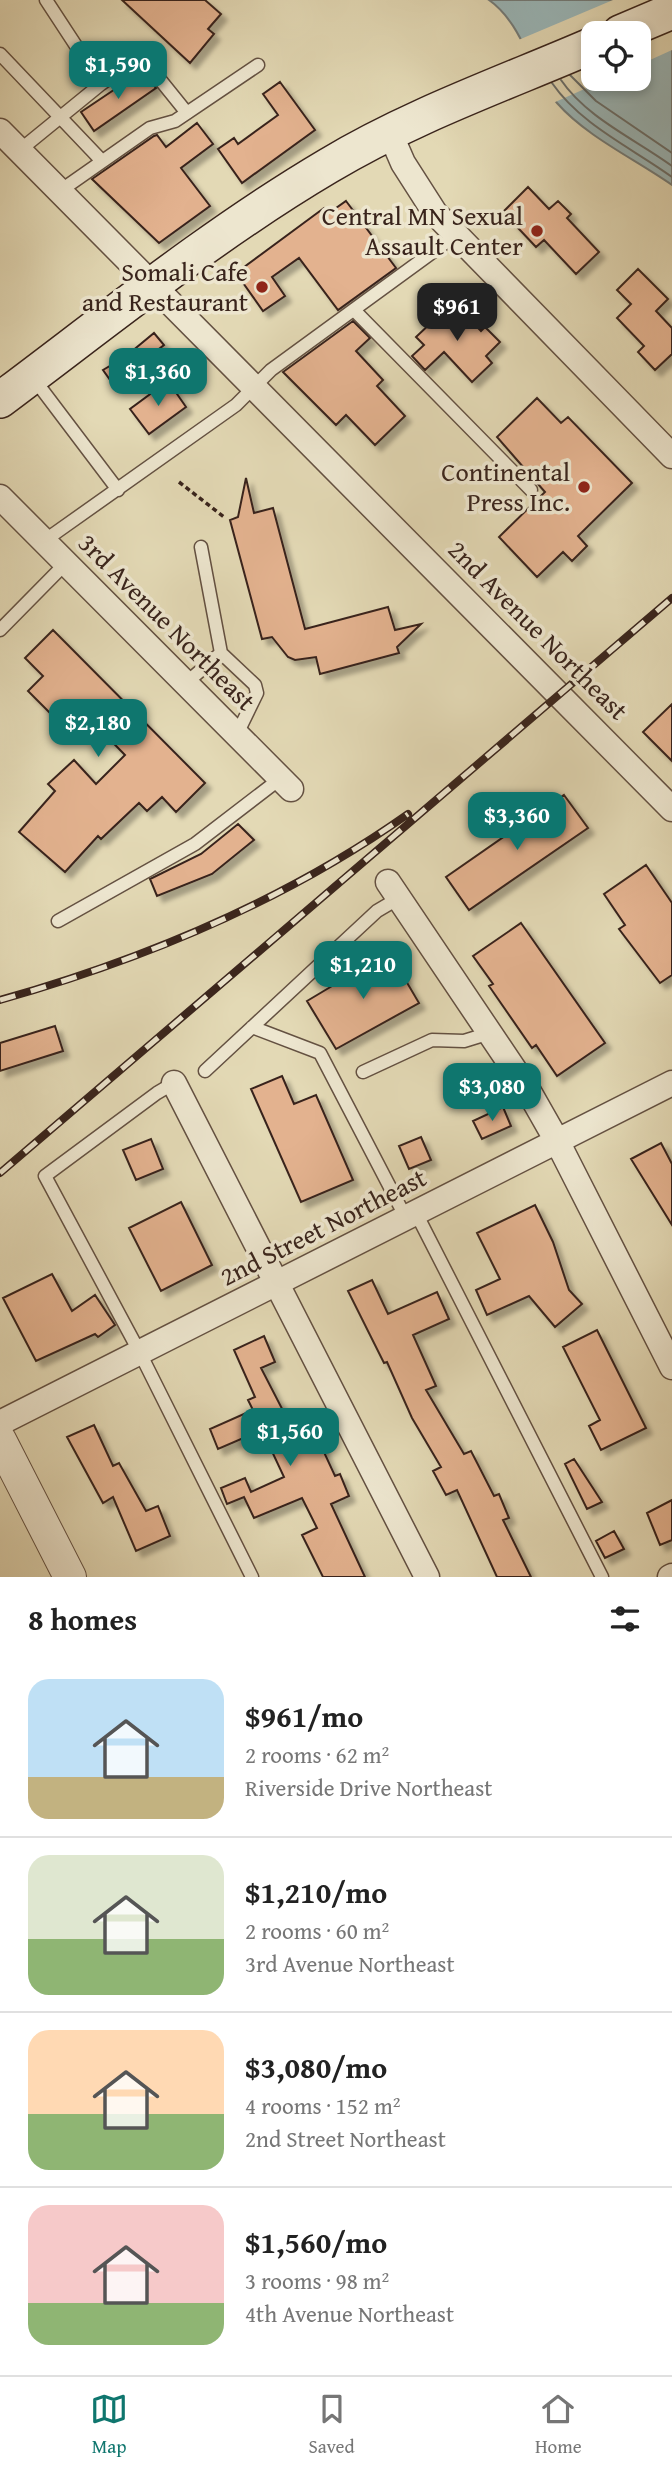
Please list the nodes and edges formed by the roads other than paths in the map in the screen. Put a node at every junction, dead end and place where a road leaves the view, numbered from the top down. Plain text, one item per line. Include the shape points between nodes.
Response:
1 (46, 0) edge
2 (672, 11) edge
3 (648, 21) edge
4 (581, 50) edge
5 (0, 54) edge
6 (258, 65) dead end
7 (101, 84) junction
8 (187, 113) junction
9 (63, 118) junction
10 (0, 131) edge
11 (390, 133) junction
12 (20, 150) junction
13 (101, 160) junction
14 (60, 191) junction
15 (456, 235) junction
16 (155, 284) junction
17 (354, 310) junction
18 (32, 376) junction
19 (255, 386) junction
20 (0, 400) edge
21 (672, 456) edge
22 (118, 490) junction
23 (531, 490) dead end
24 (0, 496) edge
25 (44, 541) junction
26 (201, 547) dead end
27 (66, 563) junction
28 (0, 630) edge
29 (221, 653) junction
30 (186, 683) junction
31 (237, 734) junction
32 (286, 783) joint
33 (669, 798) edge
34 (394, 890) joint
35 (58, 921) dead end
36 (252, 1027) junction
37 (490, 1033) junction
38 (205, 1071) dead end
39 (363, 1072) dead end
40 (174, 1083) joint
41 (672, 1083) edge
42 (557, 1141) junction
43 (411, 1215) junction
44 (277, 1283) junction
45 (140, 1353) junction
46 (672, 1367) edge
47 (0, 1423) edge
48 (0, 1440) edge
49 (70, 1577) edge
50 (253, 1577) edge
51 (427, 1577) edge
52 (602, 1577) edge

1 - 7 lane
2 - 3 main road
4 - 11 main road
5 - 9 lane
6 - 8 lane
7 - 8 lane via 141,56
7 - 9 lane
8 - 13 lane via 150,128
9 - 12 lane
9 - 13 lane
10 - 12 street, 2nd Avenue Northeast
11 - 15 street via 435,213
11 - 16 main road via 283,194
12 - 14 street, 2nd Avenue Northeast
13 - 14 lane
14 - 16 street, 2nd Avenue Northeast
15 - 17 lane
15 - 21 street
16 - 18 main road
16 - 19 street, 2nd Avenue Northeast
17 - 19 lane
17 - 23 lane
18 - 20 main road
18 - 22 lane
19 - 22 lane via 236,405
19 - 33 street, 2nd Avenue Northeast
22 - 25 lane
24 - 25 street, 3rd Avenue Northeast
25 - 27 street, 3rd Avenue Northeast
26 - 29 lane
27 - 28 lane
27 - 30 street, 3rd Avenue Northeast
29 - 30 lane
29 - 31 lane via 255,685 257,693
30 - 31 street, 3rd Avenue Northeast
31 - 32 street, 3rd Avenue Northeast
32 - 35 lane via 195,844
34 - 36 lane
34 - 37 street
36 - 38 lane
36 - 43 lane via 320,1053
37 - 39 lane via 464,1041 432,1040
37 - 42 street
40 - 44 street
40 - 45 lane via 46,1176
41 - 42 street, 2nd Street Northeast
42 - 43 street, 2nd Street Northeast
42 - 46 street
43 - 44 street, 2nd Street Northeast
43 - 52 lane
44 - 45 street, 2nd Street Northeast
44 - 51 street
45 - 47 street, 2nd Street Northeast
45 - 50 lane
48 - 49 street

